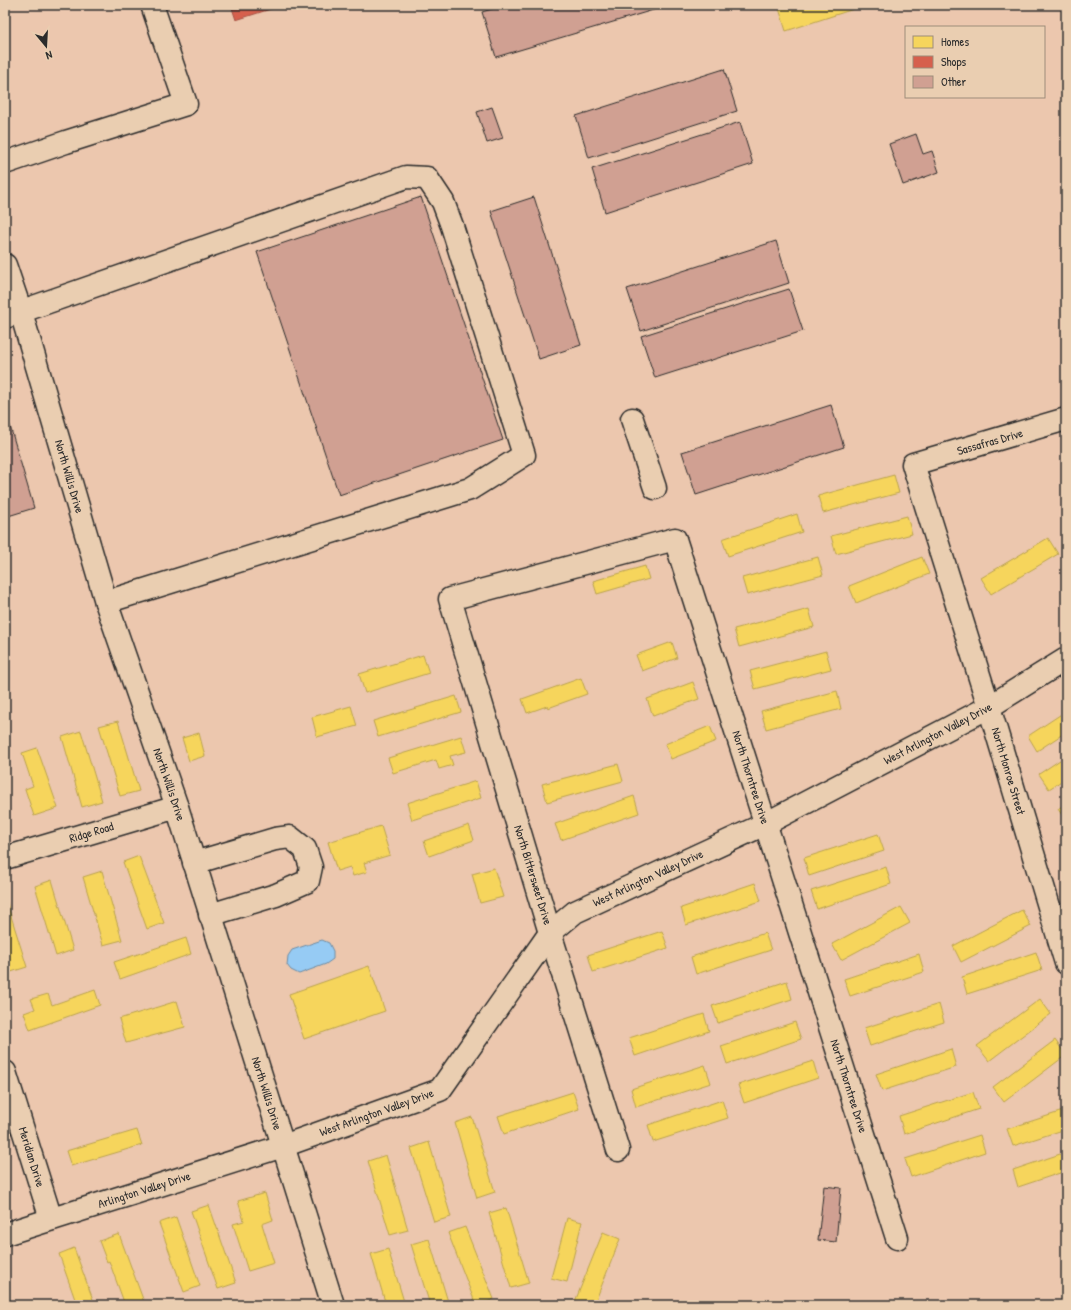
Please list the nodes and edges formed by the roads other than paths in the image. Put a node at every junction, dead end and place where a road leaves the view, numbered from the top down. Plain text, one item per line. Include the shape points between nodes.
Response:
1 (152, 5) edge
2 (5, 163) edge
3 (5, 265) edge
4 (13, 314) edge
5 (632, 419) dead end
6 (1066, 419) edge
7 (913, 464) joint
8 (655, 488) dead end
9 (450, 599) joint
10 (106, 602) junction
11 (1066, 659) edge
12 (989, 708) junction
13 (177, 807) junction
14 (765, 824) junction
15 (5, 858) edge
16 (194, 863) junction
17 (210, 915) junction
18 (550, 932) junction
19 (1066, 963) edge
20 (5, 1072) edge
21 (282, 1146) junction
22 (618, 1150) dead end
23 (51, 1219) junction
24 (5, 1234) edge
25 (897, 1238) dead end
26 (333, 1305) edge

1 - 2 street via 186,104
3 - 4 street, North Willis Drive
4 - 10 street, North Willis Drive
4 - 10 street via 406,177 428,178 443,202 452,226 524,455 470,489
5 - 8 street
6 - 7 street, Sassafras Drive
7 - 12 street, North Monroe Street
9 - 14 street, North Thorntree Drive via 675,539
9 - 18 street, North Bittersweet Drive
10 - 13 street, North Willis Drive
11 - 12 street, West Arlington Valley Drive
12 - 14 street, West Arlington Valley Drive
12 - 19 street, North Monroe Street
13 - 15 street, Ridge Road
13 - 16 street, North Willis Drive
14 - 18 street, West Arlington Valley Drive via 574,912
14 - 25 street, North Thorntree Drive
16 - 17 street, North Willis Drive
16 - 17 street via 290,836 305,849 311,867 308,881 276,895
17 - 21 street, North Willis Drive
18 - 21 street, West Arlington Valley Drive via 440,1090
18 - 22 street, North Bittersweet Drive
20 - 23 street, Meridian Drive
21 - 23 street, Arlington Valley Drive
21 - 26 street, North Willis Drive
23 - 24 street, Arlington Valley Drive

